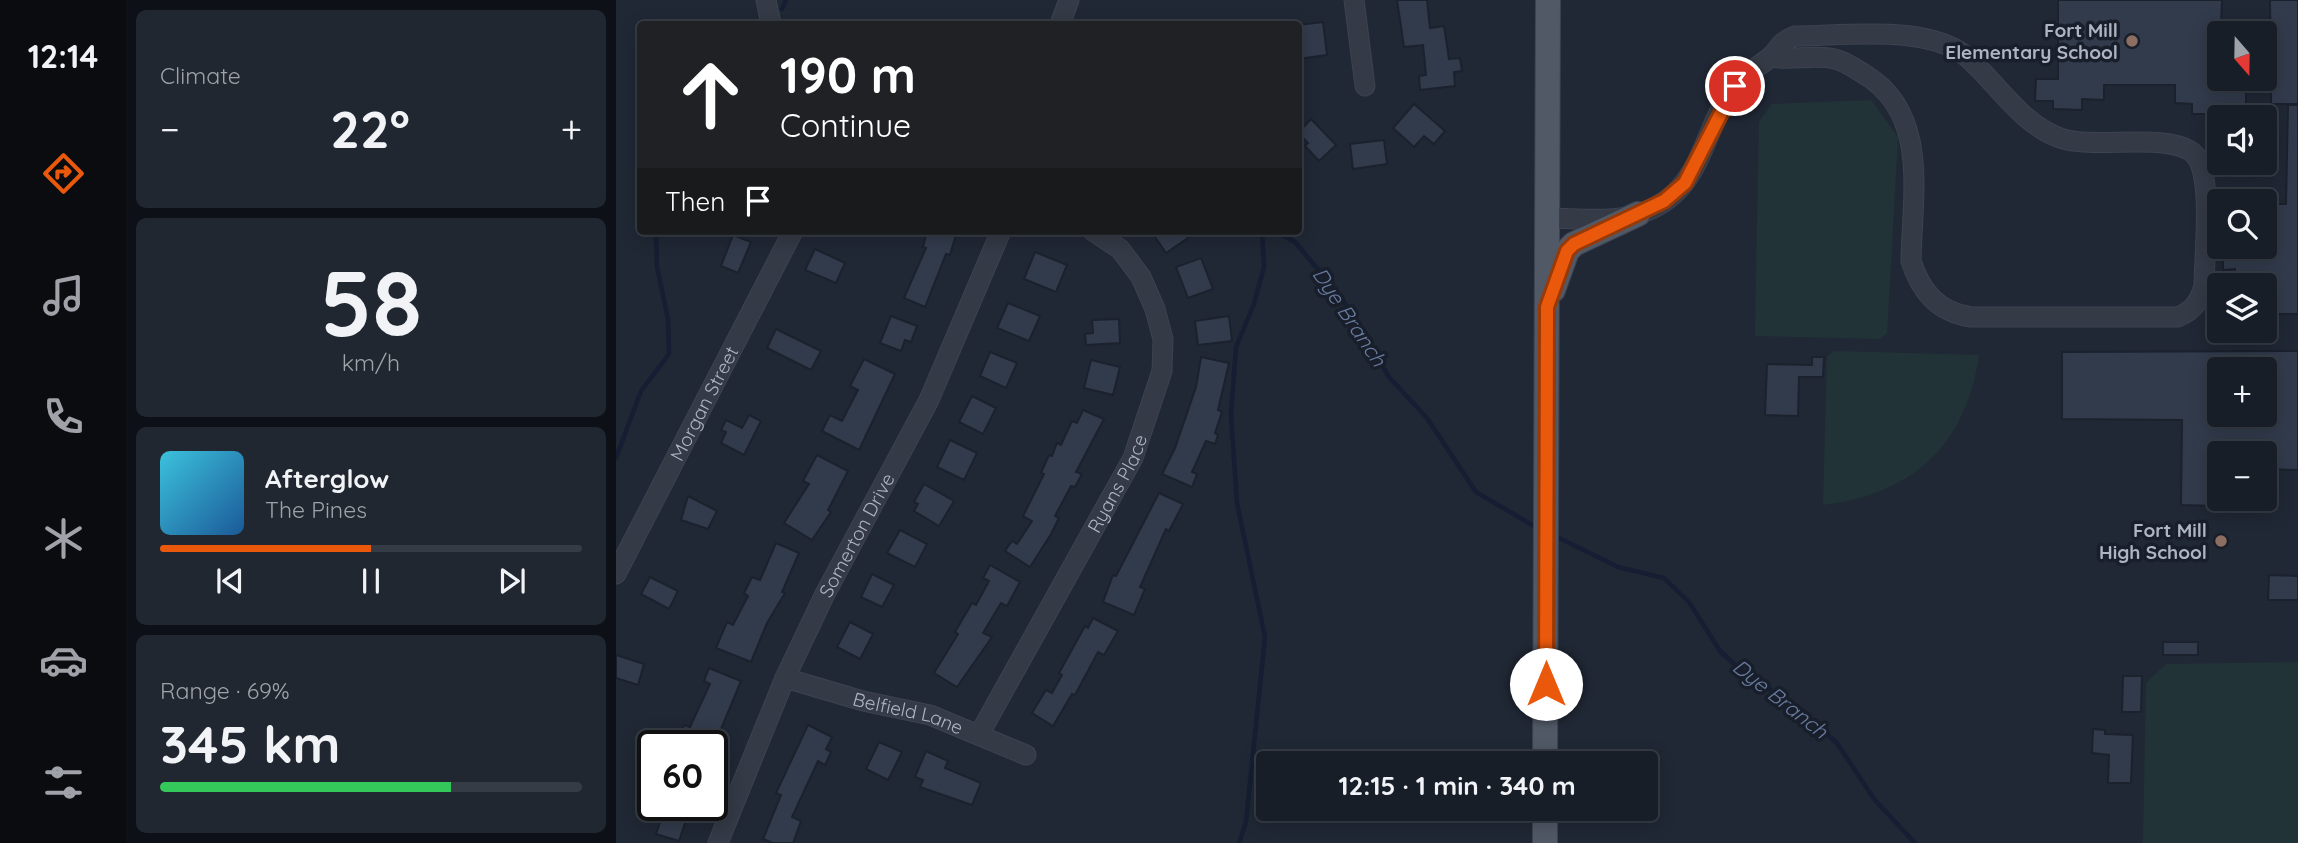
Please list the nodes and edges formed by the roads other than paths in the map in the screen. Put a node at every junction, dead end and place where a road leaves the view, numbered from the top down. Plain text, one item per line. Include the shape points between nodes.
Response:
1 (766, 0) edge
2 (1069, 0) edge
3 (1354, 0) edge
4 (1548, 0) edge
5 (770, 21) edge
6 (1061, 21) edge
7 (1770, 57) junction
8 (1365, 86) dead end
9 (1637, 215) junction
10 (1547, 218) junction
11 (791, 235) edge
12 (999, 235) edge
13 (1099, 235) edge
14 (1547, 307) junction
15 (616, 573) edge
16 (785, 678) junction
17 (980, 733) junction
18 (1545, 751) edge
19 (1026, 755) dead end
20 (1545, 821) edge
21 (718, 843) edge
22 (1545, 843) edge

1 - 5 street
2 - 6 street
3 - 8 street
4 - 10 main road
7 - 7 street via 1837,59 1876,81 1894,98 1913,144 1910,261 1916,278 1937,305 1971,317 2178,317 2201,299 2205,177 2195,155 2183,146 2095,144 2062,138 2031,122 1965,55 1925,37 1795,36 1779,43
7 - 9 street via 1735,86 1685,183
9 - 10 street
9 - 14 main road via 1581,239 1567,251
10 - 14 main road
11 - 15 street, Morgan Street
12 - 16 street, Somerton Drive via 929,400
13 - 17 street, Ryans Place via 1121,249 1141,277 1163,339 1162,371 1133,458
14 - 18 main road
16 - 17 street, Belfield Lane via 930,715
16 - 21 street, Somerton Drive
17 - 19 street, Belfield Lane
20 - 22 main road

